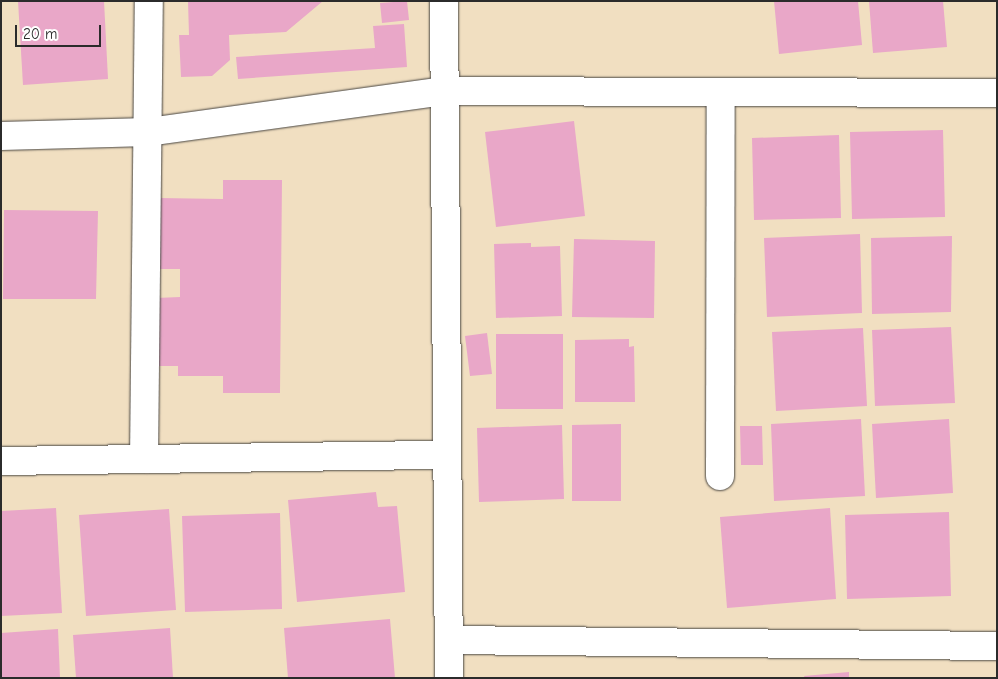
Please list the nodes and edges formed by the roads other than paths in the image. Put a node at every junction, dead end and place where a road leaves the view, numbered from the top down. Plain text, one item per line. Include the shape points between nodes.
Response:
1 (149, 1) edge
2 (444, 1) edge
3 (445, 91) junction
4 (721, 92) junction
5 (997, 93) edge
6 (148, 132) junction
7 (1, 136) edge
8 (448, 454) junction
9 (144, 459) junction
10 (1, 461) edge
11 (720, 476) dead end
12 (449, 640) junction
13 (997, 646) edge
14 (449, 678) edge

1 - 6 street
2 - 3 street
3 - 4 street
3 - 6 street
3 - 8 street
4 - 5 street
4 - 11 street
6 - 7 street
6 - 9 street
8 - 9 street
8 - 12 street
9 - 10 street
12 - 13 street
12 - 14 street

